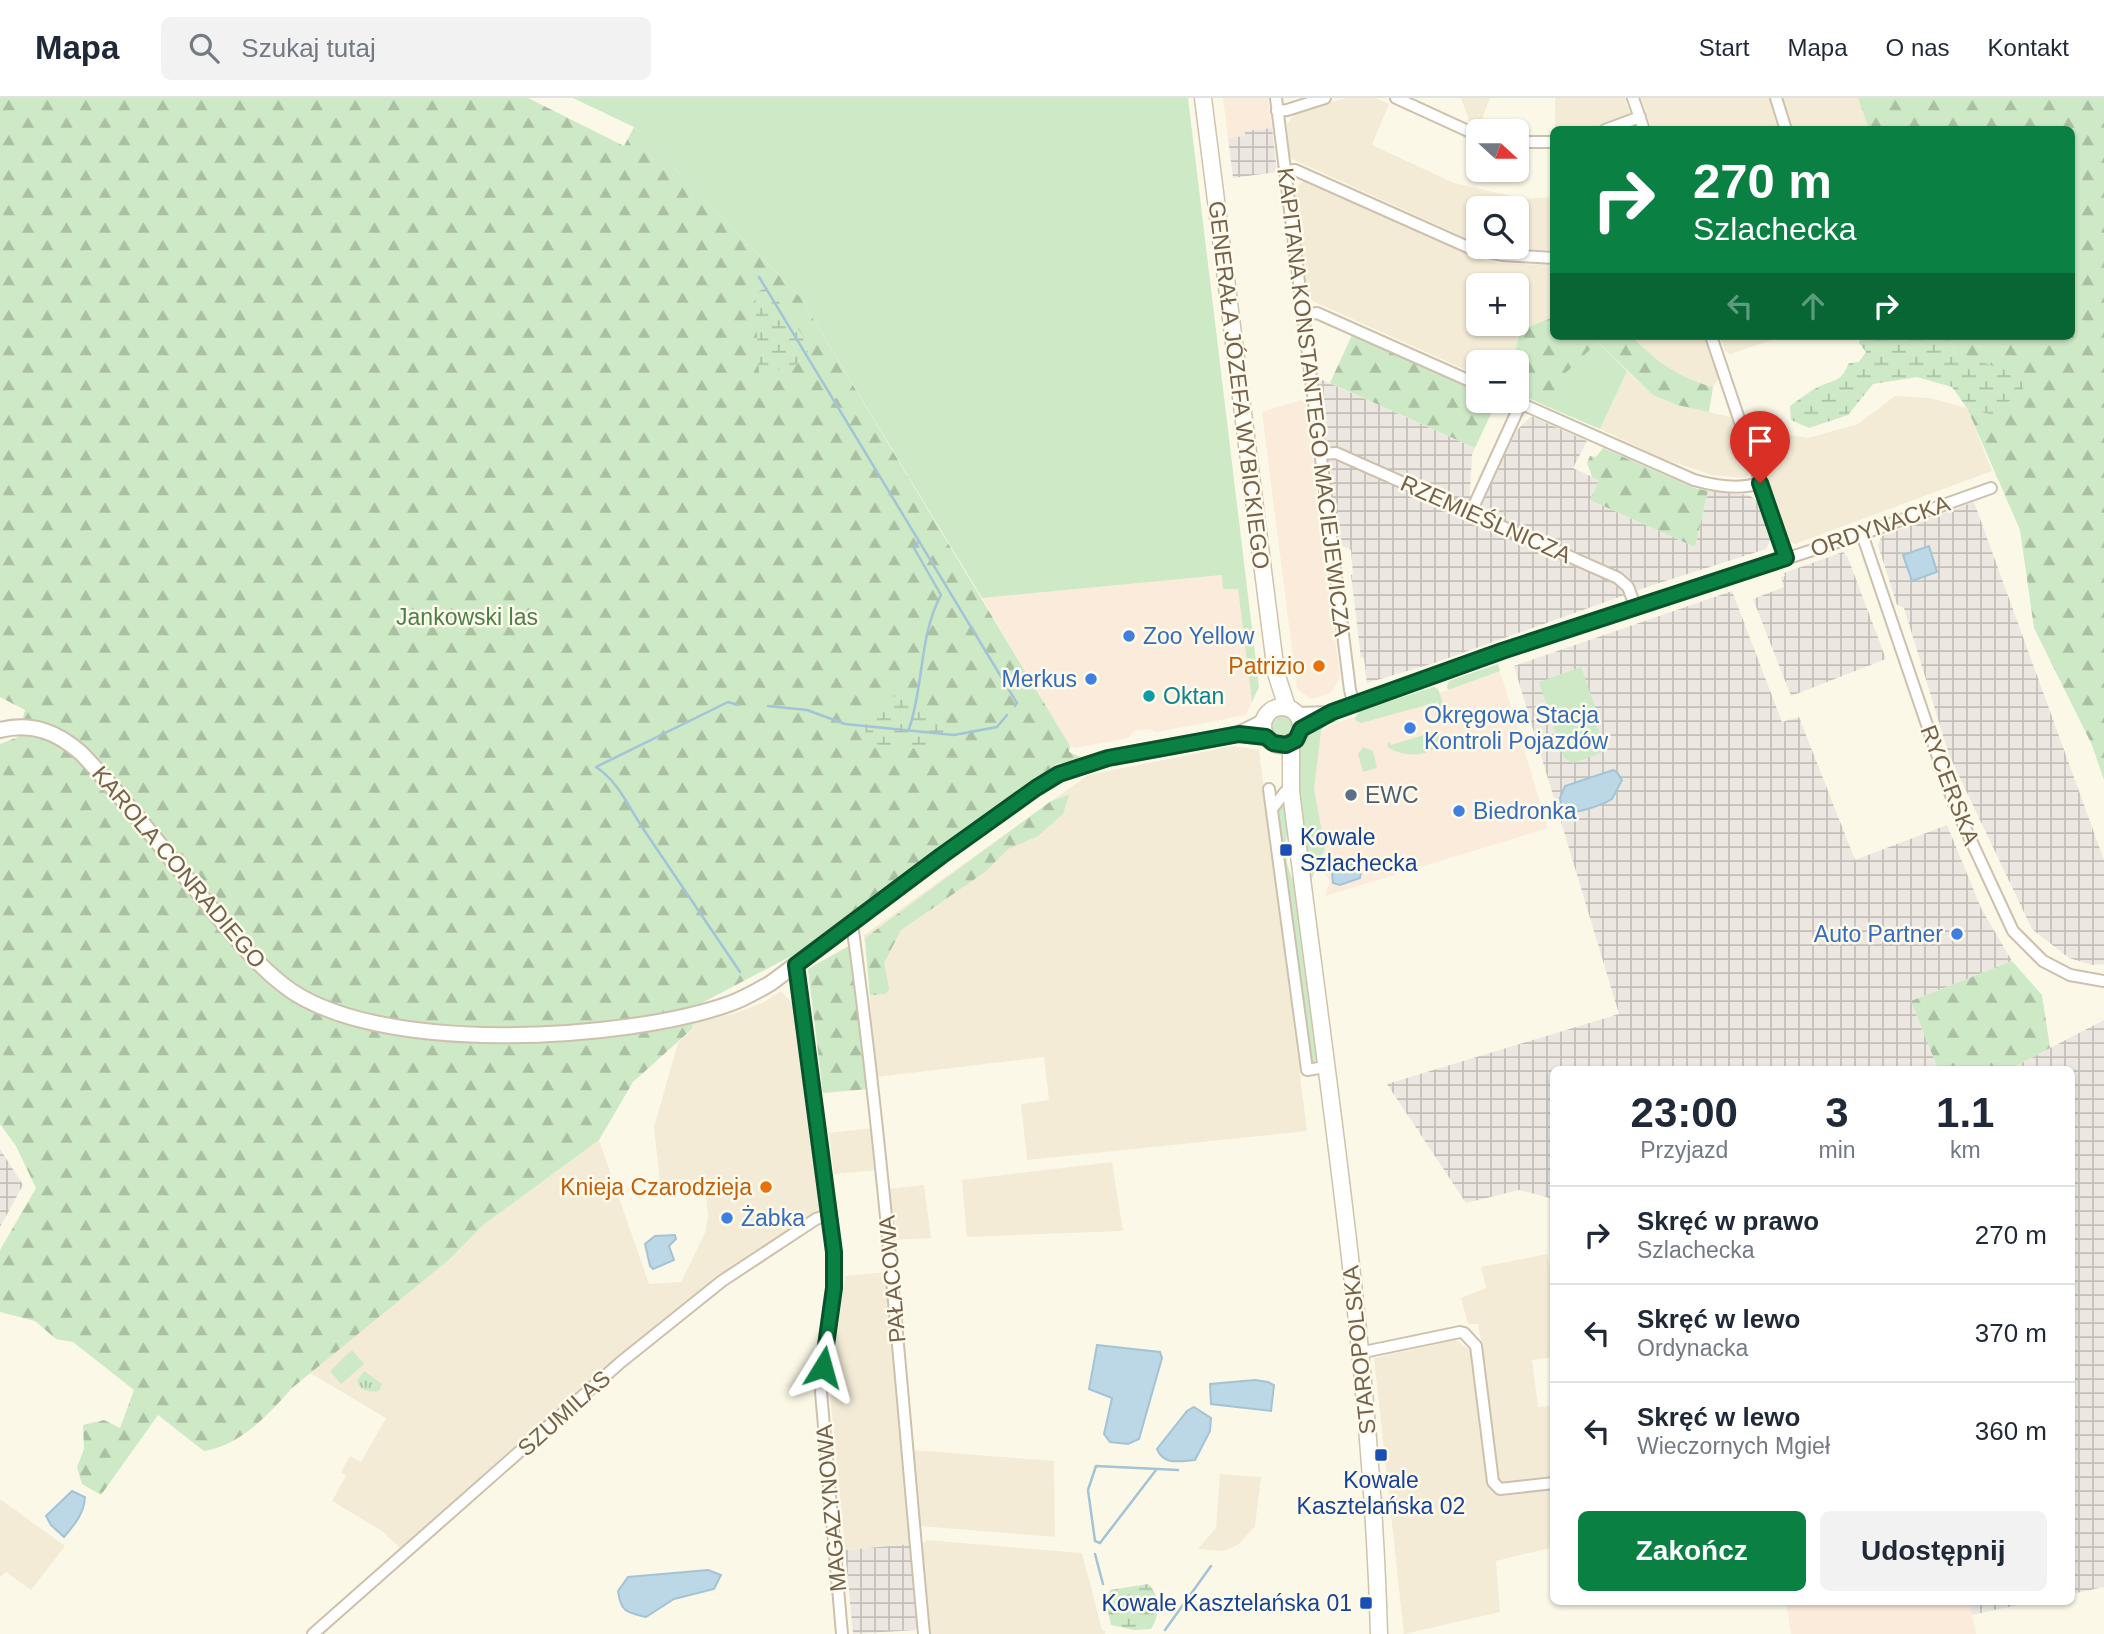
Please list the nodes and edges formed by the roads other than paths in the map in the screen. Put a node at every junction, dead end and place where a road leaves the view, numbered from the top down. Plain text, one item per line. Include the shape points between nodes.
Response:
1 (1203, 98) edge
2 (1276, 98) edge
3 (1325, 98) edge
4 (1396, 98) edge
5 (1633, 98) edge
6 (1776, 98) edge
7 (1278, 110) junction
8 (1640, 117) junction
9 (1616, 126) edge
10 (1643, 126) edge
11 (1785, 126) edge
12 (1466, 130) edge
13 (1530, 142) edge
14 (1550, 142) edge
15 (1284, 171) junction
16 (1550, 258) edge
17 (1303, 315) junction
18 (1712, 340) edge
19 (1466, 379) edge
20 (1529, 407) edge
21 (1513, 413) edge
22 (1321, 454) junction
23 (1760, 483) junction
24 (1991, 488) dead end
25 (1471, 512) junction
26 (1862, 534) junction
27 (1786, 558) junction
28 (1636, 608) junction
29 (1354, 705) junction
30 (1332, 712) junction
31 (1282, 726) junction
32 (0, 730) edge
33 (1269, 789) dead end
34 (1291, 791) junction
35 (1272, 809) junction
36 (850, 925) junction
37 (796, 965) junction
38 (2104, 981) edge
39 (1325, 1067) junction
40 (830, 1214) junction
41 (1359, 1353) junction
42 (1550, 1483) edge
43 (313, 1634) edge
44 (842, 1634) edge
45 (924, 1634) edge
46 (1379, 1634) edge

1 - 31 main road, GENERAŁA JÓZEFA WYBICKIEGO
2 - 7 street, KAPITANA KONSTANTEGO MACIEJEWICZA
3 - 7 street
4 - 12 street
5 - 8 street
6 - 11 street
7 - 15 street, KAPITANA KONSTANTEGO MACIEJEWICZA
8 - 9 street
8 - 10 street
13 - 14 street
15 - 16 street via 1295,170 1470,248
15 - 17 street, KAPITANA KONSTANTEGO MACIEJEWICZA
17 - 19 street via 1317,313
17 - 22 street, KAPITANA KONSTANTEGO MACIEJEWICZA
18 - 23 street
20 - 23 street via 1694,480 1747,487
21 - 25 street
22 - 25 street, RZEMIEŚLNICZA via 1336,453
22 - 29 street, KAPITANA KONSTANTEGO MACIEJEWICZA
23 - 27 street
24 - 26 street, ORDYNACKA
25 - 28 street, RZEMIEŚLNICZA via 1618,578 1628,587
26 - 27 street, ORDYNACKA
26 - 38 street, RYCERSKA via 1954,804 2014,931 2051,965 2070,975
27 - 28 street, ORDYNACKA
28 - 29 street, ORDYNACKA
29 - 30 street, ORDYNACKA
30 - 31 street, ORDYNACKA
30 - 31 street, ORDYNACKA via 1317,711
31 - 34 main road, STAROPOLSKA
31 - 36 street, KAROLA CONRADIEGO via 1108,758 1059,774
32 - 37 street, KAROLA CONRADIEGO via 21,726 44,730 81,753 246,949 282,985 333,1013 397,1029 461,1034 593,1030 701,1012 747,996
33 - 35 street
34 - 35 street
34 - 39 main road, STAROPOLSKA
35 - 39 street via 1307,1070
36 - 37 street, KAROLA CONRADIEGO
36 - 45 street, PAŁACOWA via 881,1161
37 - 40 street, MAGAZYNOWA
39 - 41 main road, STAROPOLSKA
40 - 43 street, SZUMILAS via 712,1289 621,1363
40 - 44 street, MAGAZYNOWA via 834,1288 821,1392
41 - 42 street via 1464,1333 1476,1346 1493,1482 1500,1489
41 - 46 main road, STAROPOLSKA via 1375,1509

